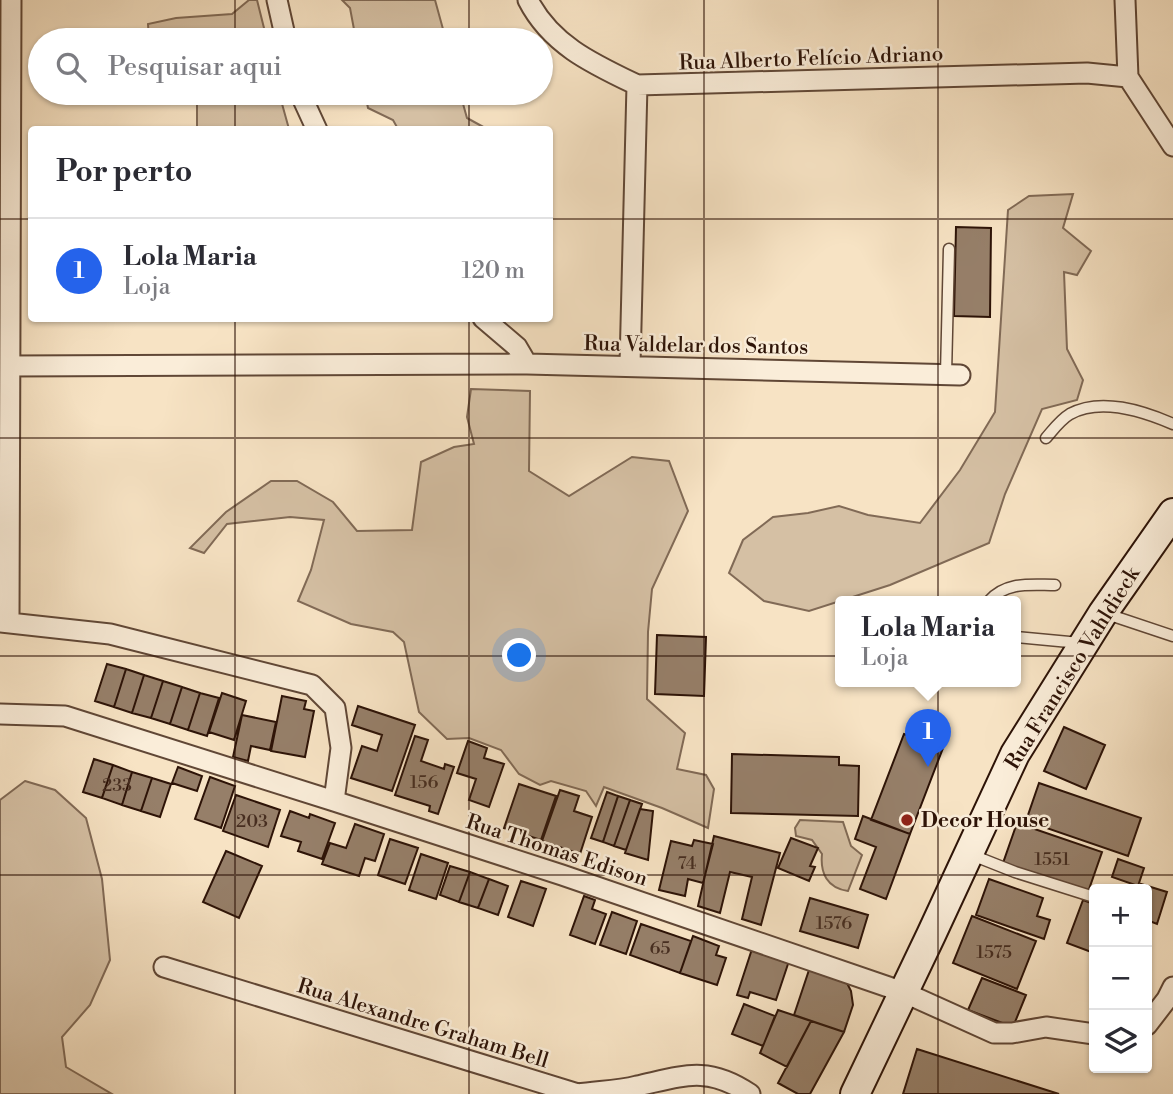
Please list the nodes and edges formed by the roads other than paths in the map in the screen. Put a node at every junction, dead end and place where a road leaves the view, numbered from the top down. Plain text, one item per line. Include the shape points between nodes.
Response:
1 (11, 0) edge
2 (276, 0) edge
3 (528, 0) edge
4 (1125, 0) edge
5 (283, 28) edge
6 (546, 28) edge
7 (553, 35) edge
8 (1128, 76) junction
9 (637, 85) junction
10 (306, 105) edge
11 (315, 126) edge
12 (1173, 146) edge
13 (949, 249) dead end
14 (488, 322) edge
15 (527, 364) junction
16 (630, 365) junction
17 (10, 366) junction
18 (953, 374) joint
19 (1173, 424) edge
20 (1046, 438) dead end
21 (1173, 513) edge
22 (1055, 585) dead end
23 (994, 596) edge
24 (1103, 613) junction
25 (4, 622) edge
26 (1173, 636) edge
27 (1021, 637) edge
28 (1084, 643) junction
29 (0, 714) edge
30 (334, 801) junction
31 (969, 854) junction
32 (1089, 895) edge
33 (164, 967) dead end
34 (1173, 987) edge
35 (903, 992) junction
36 (1152, 1018) edge
37 (1089, 1033) edge
38 (750, 1094) edge
39 (855, 1094) edge

1 - 17 street
2 - 5 street
3 - 6 street, Rua Alberto Felício Adriano
4 - 8 street
7 - 9 street, Rua Alberto Felício Adriano via 564,46
8 - 9 street, Rua Alberto Felício Adriano via 1087,73
8 - 12 street
9 - 16 street
10 - 11 street
13 - 18 lane
14 - 15 street via 517,346
15 - 16 street, Rua Valdelar dos Santos
15 - 17 street, Rua Valdelar dos Santos
16 - 18 street, Rua Valdelar dos Santos
17 - 25 street
19 - 20 lane via 1131,410 1092,407 1067,415
21 - 24 main road, Rua Francisco Vahldieck
22 - 23 lane via 1007,587
24 - 26 lane
24 - 28 main road, Rua Francisco Vahldieck
25 - 30 street via 110,634 312,685 335,708 341,748
27 - 28 lane
28 - 31 main road, Rua Francisco Vahldieck via 1015,754
29 - 30 street, Rua Thomas Edison via 65,716
30 - 35 street, Rua Thomas Edison
31 - 32 lane
31 - 35 main road, Rua Francisco Vahldieck
33 - 38 street, Rua Alexandre Graham Bell via 578,1094 681,1075 719,1077
34 - 36 street
35 - 37 street, Rua Thomas Edison via 994,1033 1046,1027
35 - 39 main road, Rua Francisco Vahldieck

